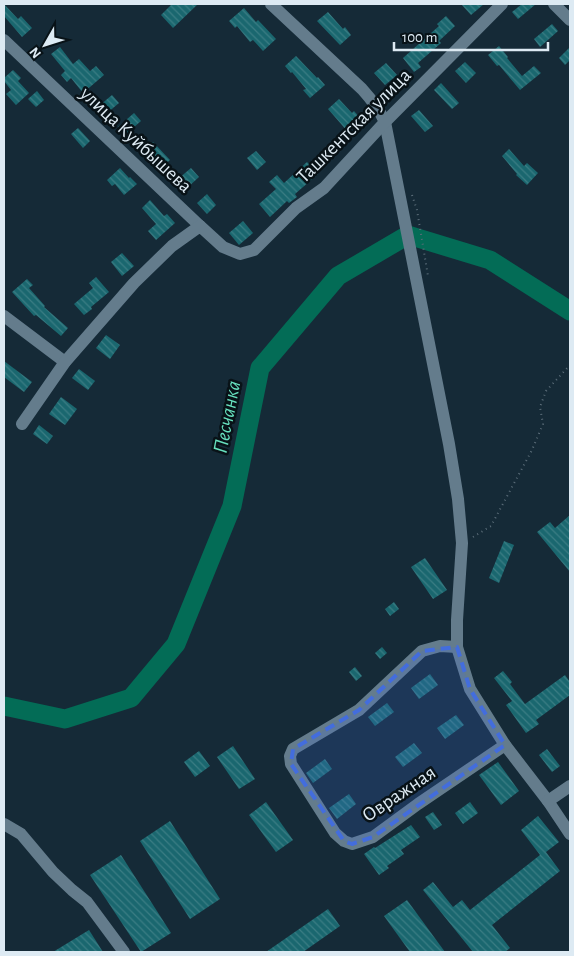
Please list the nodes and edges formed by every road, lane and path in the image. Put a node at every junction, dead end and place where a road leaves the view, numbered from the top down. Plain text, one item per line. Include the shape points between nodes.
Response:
1 (271, 4) edge
2 (502, 4) edge
3 (554, 4) edge
4 (570, 20) edge
5 (4, 40) edge
6 (385, 122) junction
7 (417, 210) dead end
8 (200, 226) junction
9 (429, 283) dead end
10 (4, 316) edge
11 (65, 362) junction
12 (570, 365) edge
13 (22, 424) dead end
14 (462, 543) junction
15 (457, 647) junction
16 (505, 745) junction
17 (570, 786) edge
18 (548, 801) junction
19 (4, 824) edge
20 (570, 834) edge
21 (124, 952) edge

1 - 6 street via 362,89
2 - 6 street, Ташкентская улица
3 - 4 street
5 - 8 street, улица Куйбышева
6 - 8 street, Ташкентская улица via 324,188 296,208 254,250 240,254 223,247
6 - 14 street via 449,444
7 - 9 path
8 - 11 street via 172,246 134,283
10 - 11 street
11 - 13 street
12 - 14 path via 546,390 540,407 542,424 532,450 490,526
14 - 15 street
15 - 16 street via 470,689
15 - 16 street, Овражная via 440,646 422,652 359,710 293,749 291,764 335,833 352,844 373,837
16 - 18 street
17 - 18 street
18 - 20 street
19 - 21 street via 21,834 53,872 87,902

